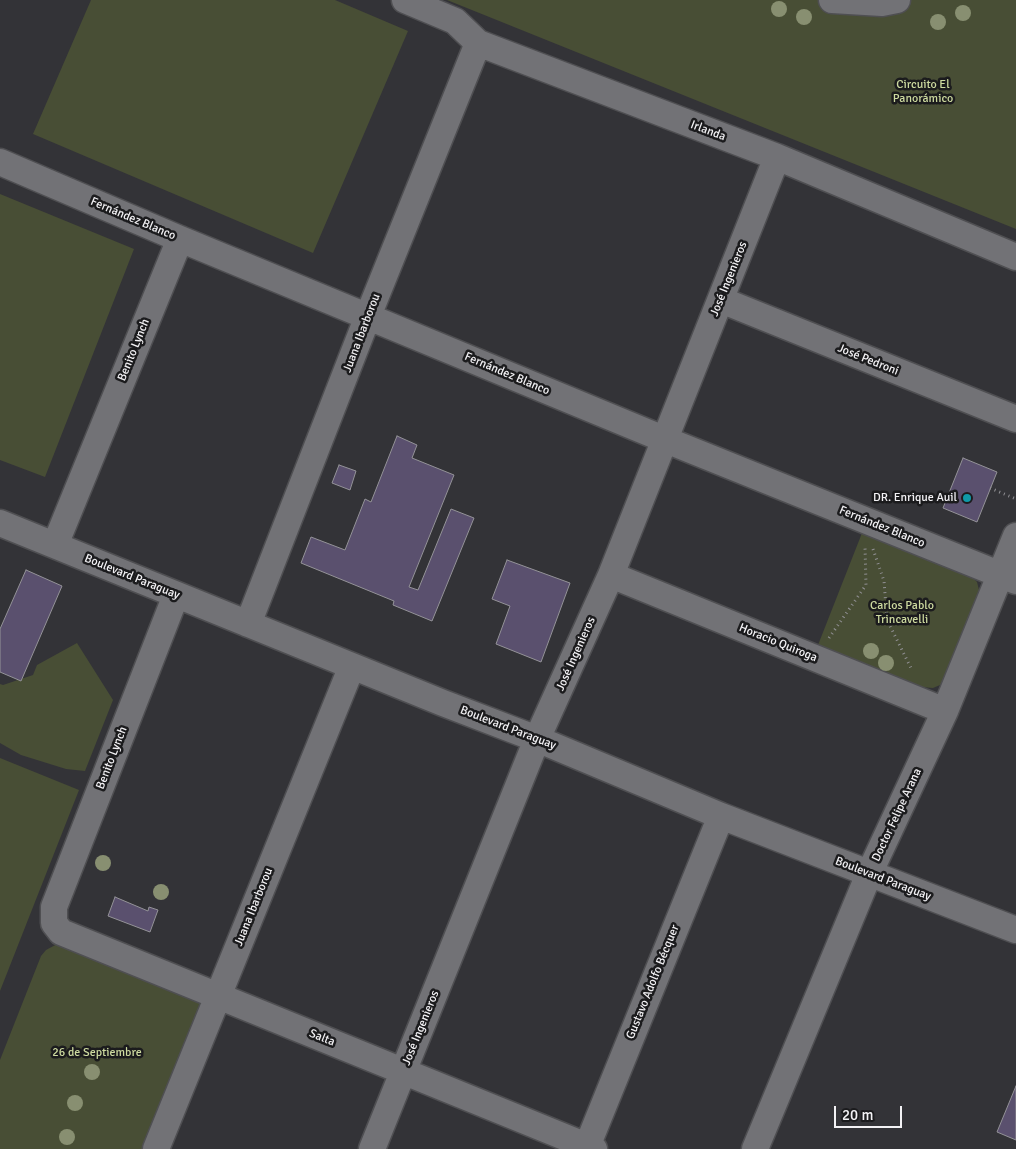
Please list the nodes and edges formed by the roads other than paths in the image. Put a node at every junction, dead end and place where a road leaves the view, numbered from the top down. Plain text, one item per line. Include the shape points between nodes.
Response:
1 (405, 0) edge
2 (832, 0) edge
3 (897, 0) edge
4 (478, 43) junction
5 (777, 157) junction
6 (0, 162) edge
7 (180, 239) junction
8 (1016, 257) edge
9 (721, 300) junction
10 (368, 316) junction
11 (1016, 419) edge
12 (666, 440) junction
13 (0, 523) edge
14 (1016, 536) edge
15 (55, 545) junction
16 (612, 575) junction
17 (1008, 578) edge
18 (176, 595) junction
19 (248, 624) junction
20 (352, 666) junction
21 (945, 711) junction
22 (537, 739) junction
23 (720, 816) junction
24 (869, 874) junction
25 (54, 923) joint
26 (1016, 930) edge
27 (217, 996) junction
28 (404, 1071) junction
29 (589, 1148) edge
30 (156, 1149) edge
31 (372, 1149) edge
32 (755, 1149) edge

1 - 4 street, Irlanda via 455,21
2 - 3 street via 882,3
4 - 5 street, Irlanda
4 - 10 street, Juana Ibarborou
5 - 8 street, Irlanda
5 - 9 street, José Ingenieros
6 - 7 street, Fernández Blanco
7 - 10 street, Fernández Blanco
7 - 15 street, Benito Lynch
9 - 11 street, José Pedroni
9 - 12 street, José Ingenieros
10 - 12 street, Fernández Blanco
10 - 19 street, Juana Ibarborou
12 - 16 street, José Ingenieros
12 - 17 street, Fernández Blanco
13 - 15 street, Boulevard Paraguay
14 - 17 street, Doctor Felipe Arana
15 - 18 street, Boulevard Paraguay
16 - 21 street, Horacio Quiroga
16 - 22 street, José Ingenieros
17 - 21 street, Doctor Felipe Arana
18 - 19 street, Boulevard Paraguay
18 - 25 street, Benito Lynch via 54,907
19 - 20 street, Boulevard Paraguay
20 - 22 street, Boulevard Paraguay
20 - 27 street, Juana Ibarborou
21 - 24 street, Doctor Felipe Arana
22 - 23 street, Boulevard Paraguay
22 - 28 street, José Ingenieros
23 - 24 street, Boulevard Paraguay
23 - 29 street, Gustavo Adolfo Bécquer
24 - 26 street, Boulevard Paraguay
24 - 32 street, Doctor Felipe Arana
25 - 27 street, Salta via 62,932
27 - 28 street, Salta
27 - 30 street, Juana Ibarborou
28 - 29 street, Salta
28 - 31 street, José Ingenieros

